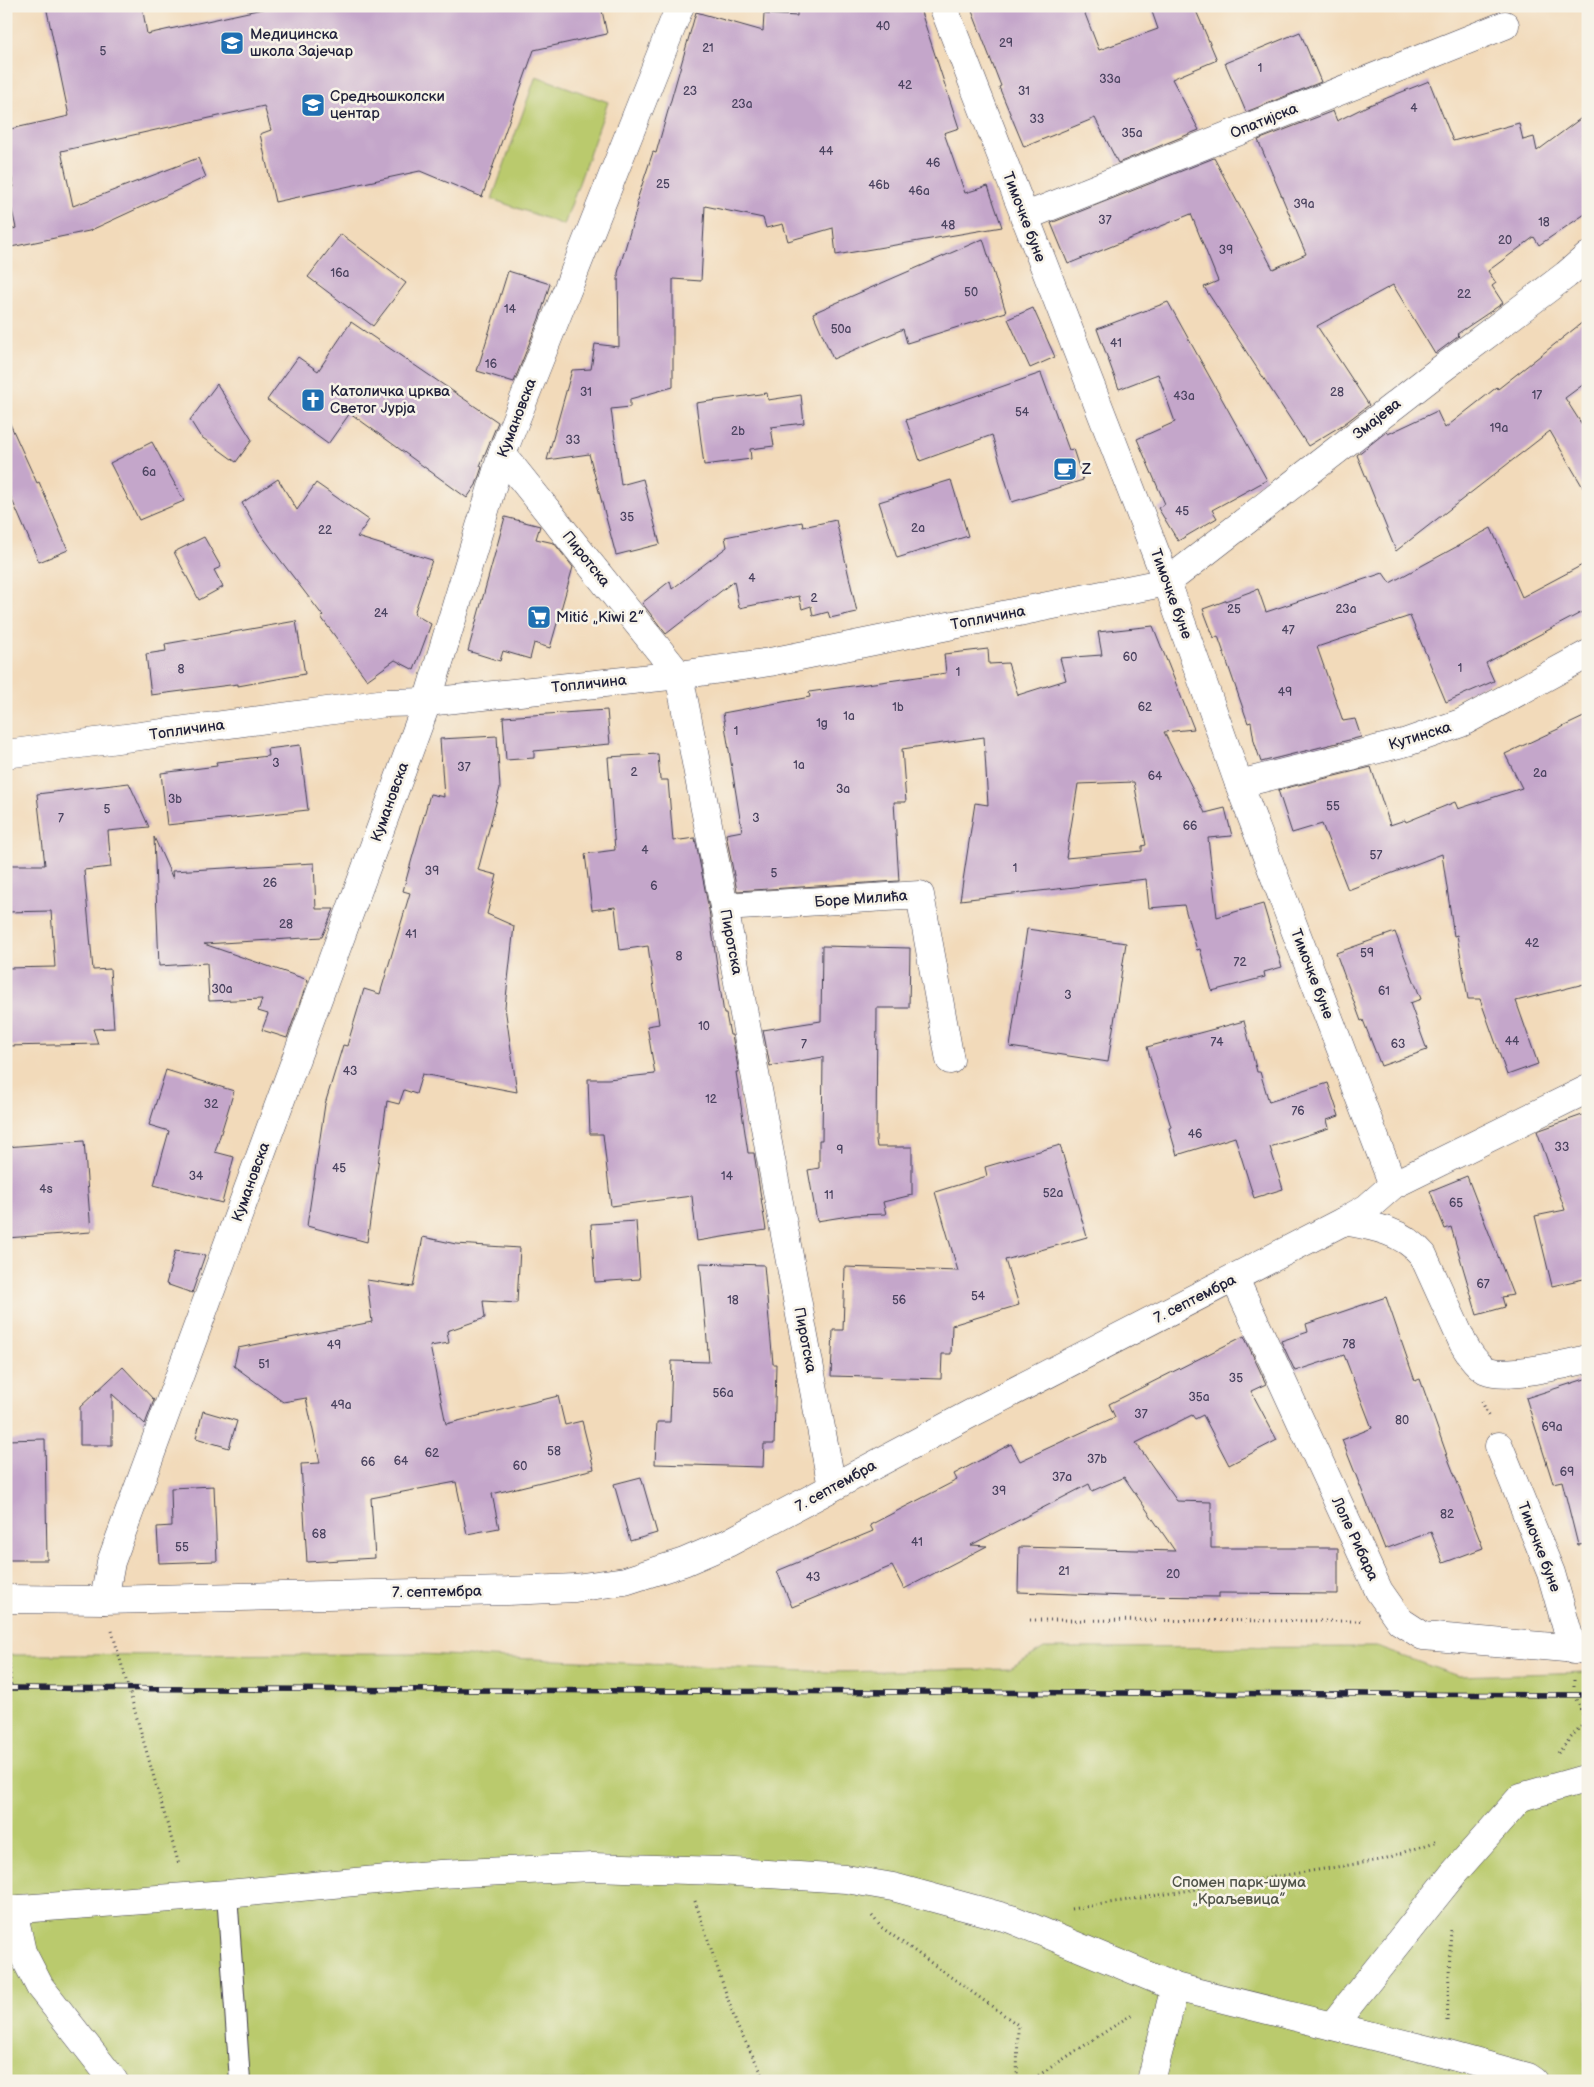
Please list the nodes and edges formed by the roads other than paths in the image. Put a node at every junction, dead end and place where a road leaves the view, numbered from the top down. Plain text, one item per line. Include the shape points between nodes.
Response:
1 (680, 6) edge
2 (943, 6) edge
3 (1505, 25) dead end
4 (1024, 217) junction
5 (1588, 256) edge
6 (502, 454) junction
7 (1167, 582) junction
8 (1588, 654) edge
9 (679, 675) junction
10 (427, 702) junction
11 (6, 754) edge
12 (1239, 784) junction
13 (724, 907) junction
14 (950, 1060) dead end
15 (1588, 1089) edge
16 (1394, 1184) junction
17 (1344, 1221) junction
18 (1235, 1279) junction
19 (1588, 1359) edge
20 (1499, 1446) road end
21 (832, 1487) junction
22 (6, 1599) edge
23 (104, 1600) junction
24 (1580, 1650) edge
25 (1588, 1778) edge
26 (227, 1894) junction
27 (10, 1910) edge
28 (1175, 1987) junction
29 (1332, 2026) junction
30 (114, 2081) edge
31 (240, 2081) edge
32 (1151, 2081) edge
33 (1534, 2081) edge

1 - 6 street, Кумановска
2 - 4 street, Тимочке буне
3 - 4 street, Опатијска
4 - 7 street, Тимочке буне
5 - 7 street, Змајева
6 - 9 street, Пиротска
6 - 10 street, Кумановска
7 - 9 street, Топличина via 770,662
7 - 12 street, Тимочке буне
8 - 12 street, Кутинска via 1461,723 1407,742
9 - 10 street, Топличина
9 - 13 street, Пиротска
10 - 11 street, Топличина via 386,703
10 - 23 street, Кумановска via 111,1562
12 - 16 street, Тимочке буне
13 - 14 street, Боре Милића via 920,895
13 - 21 street, Пиротска
15 - 16 street, 7. септембра
16 - 17 street, 7. септембра via 1367,1208
17 - 18 street, 7. септембра
17 - 19 street via 1386,1231 1414,1244 1423,1255 1462,1343 1486,1369 1513,1372
18 - 21 street, 7. септембра
18 - 24 street, Лоле Рибара via 1379,1591 1400,1621 1423,1636
20 - 24 street, Тимочке буне
21 - 23 street, 7. септембра via 728,1543 684,1562 625,1581 575,1588 508,1591
22 - 23 street, 7. септембра
25 - 29 street via 1521,1797 1454,1873
26 - 27 street
26 - 28 street via 440,1874 593,1867 846,1879 894,1887 1011,1919
26 - 31 lane
27 - 30 street via 22,1952 40,1986
28 - 29 street
28 - 32 street
29 - 33 street via 1446,2054

